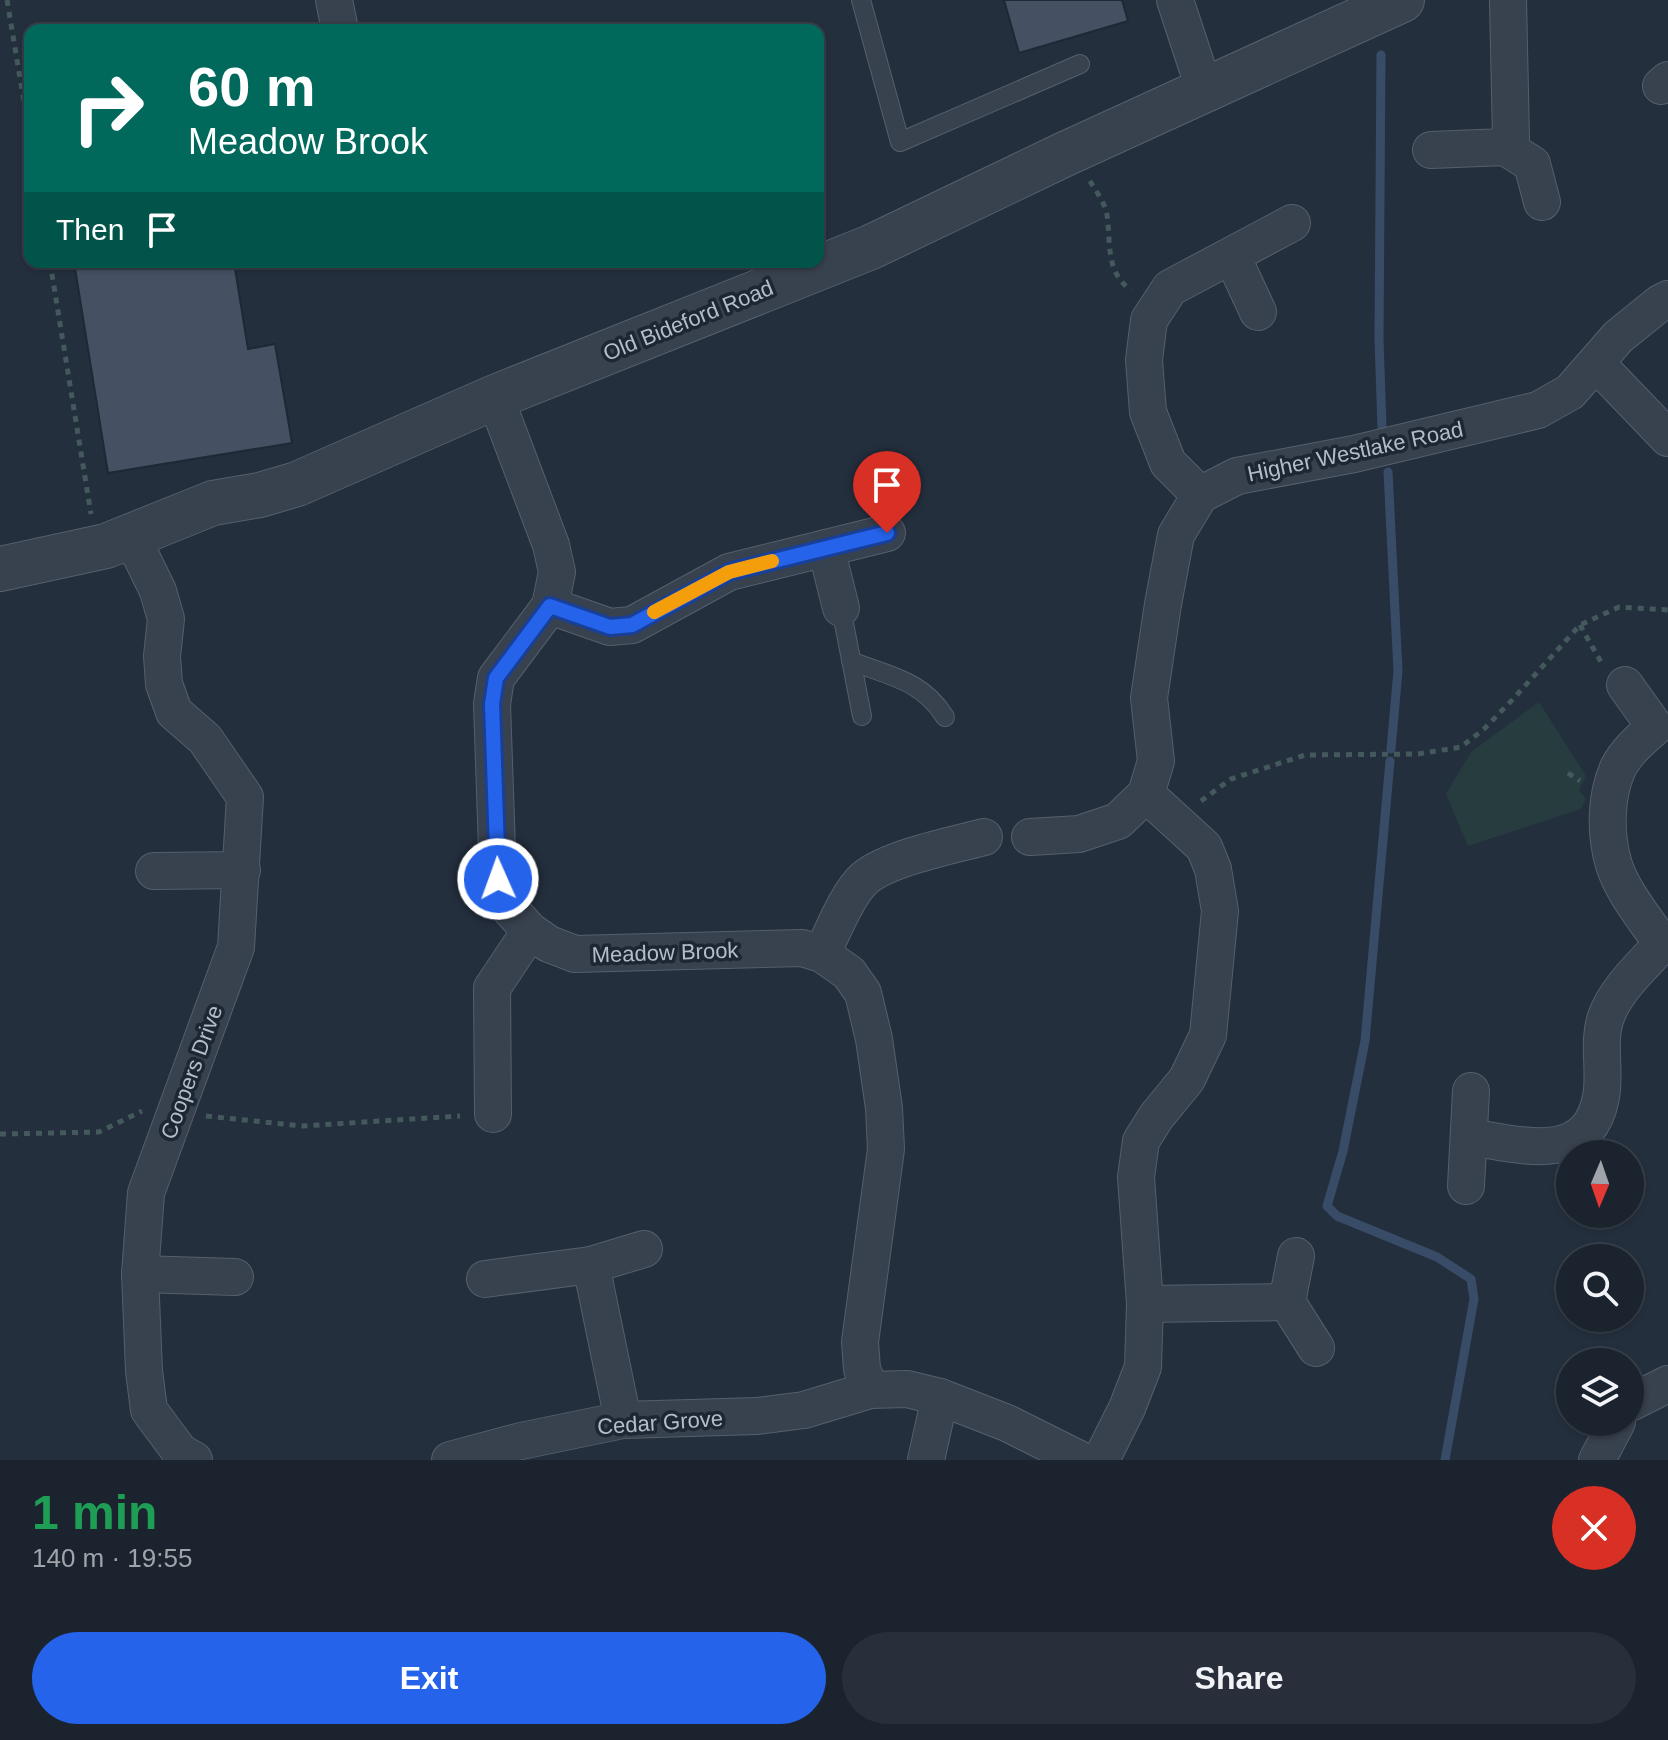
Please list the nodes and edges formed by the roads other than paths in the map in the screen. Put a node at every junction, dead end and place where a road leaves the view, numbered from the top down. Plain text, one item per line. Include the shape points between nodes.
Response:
1 (334, 0) edge
2 (861, 0) edge
3 (1175, 0) edge
4 (1402, 0) edge
5 (1508, 0) edge
6 (339, 24) edge
7 (1080, 64) dead end
8 (1207, 89) junction
9 (1505, 147) junction
10 (1431, 150) dead end
11 (1542, 202) dead end
12 (1292, 223) dead end
13 (1232, 256) junction
14 (824, 266) edge
15 (818, 268) edge
16 (1668, 299) edge
17 (1258, 312) dead end
18 (1596, 363) junction
19 (495, 397) junction
20 (1668, 438) edge
21 (1200, 495) junction
22 (887, 533) dead end
23 (116, 543) junction
24 (826, 548) junction
25 (0, 569) edge
26 (550, 606) junction
27 (841, 608) joint
28 (851, 661) junction
29 (1625, 685) road end
30 (862, 716) dead end
31 (945, 717) dead end
32 (1661, 729) edge
33 (1146, 794) junction
34 (984, 837) dead end
35 (1030, 837) dead end
36 (242, 870) junction
37 (154, 871) dead end
38 (530, 931) junction
39 (1665, 944) edge
40 (822, 954) junction
41 (1471, 1091) dead end
42 (493, 1114) road end
43 (1469, 1137) junction
44 (1466, 1186) dead end
45 (644, 1249) dead end
46 (1296, 1256) dead end
47 (591, 1265) junction
48 (140, 1274) junction
49 (235, 1277) dead end
50 (485, 1279) dead end
51 (1287, 1302) junction
52 (1145, 1304) junction
53 (1316, 1348) dead end
54 (1668, 1384) edge
55 (870, 1390) junction
56 (1644, 1396) edge
57 (940, 1397) junction
58 (623, 1420) junction
59 (1610, 1436) edge
60 (194, 1460) edge
61 (450, 1460) edge
62 (926, 1460) edge
63 (1081, 1460) edge
64 (1101, 1460) edge
65 (1597, 1460) edge

1 - 6 street
2 - 7 lane via 900,142
3 - 8 street
4 - 8 street, Old Bideford Road
5 - 9 street via 1511,139
8 - 14 street, Old Bideford Road
9 - 10 street
9 - 11 street via 1532,164
12 - 13 street
13 - 17 street
13 - 21 street via 1170,288 1149,320 1144,360 1148,412 1168,463
15 - 19 street, Old Bideford Road
16 - 18 street, Higher Westlake Road via 1618,337
18 - 20 street
18 - 21 street, Higher Westlake Road via 1570,392 1538,410 1237,476
19 - 23 street, Old Bideford Road via 297,484 213,503
19 - 26 street, Meadow Brook via 551,545 557,572
21 - 33 street via 1176,535 1163,604 1149,698 1156,761
22 - 24 street
23 - 25 street, Old Bideford Road
23 - 36 street, Coopers Drive via 140,554 158,591 166,619 164,684 174,712 205,739 245,797
24 - 26 street via 729,572 632,625 610,627
24 - 27 street
26 - 38 street, Meadow Brook via 496,678 492,704 498,879 511,910
27 - 28 lane
28 - 30 lane
28 - 31 lane via 933,697
29 - 32 street
32 - 39 street via 1635,745 1619,767 1609,830 1615,867 1628,894
33 - 35 street via 1118,821 1079,834
33 - 52 street via 1204,847 1220,911 1208,1035 1187,1079 1141,1141 1136,1177
34 - 40 street via 894,863 865,878
36 - 37 street
36 - 48 street, Coopers Drive via 236,947 146,1193
38 - 40 street, Meadow Brook via 575,954 802,948
38 - 42 street via 492,988
39 - 43 street via 1627,984 1606,1018 1601,1097 1591,1124 1569,1144 1543,1147
40 - 55 street via 849,973 863,993 884,1108 886,1149 860,1342
41 - 43 street
43 - 44 street
45 - 47 street
46 - 51 street
47 - 50 street
47 - 58 street
48 - 49 street
48 - 60 street, Coopers Drive via 149,1410 180,1452
51 - 52 street
51 - 53 street
52 - 64 street via 1143,1367
54 - 56 street
55 - 57 street, Cedar Grove via 907,1389
55 - 58 street, Cedar Grove via 804,1410 757,1416
57 - 62 street
57 - 63 street, Cedar Grove
58 - 61 street, Cedar Grove
59 - 65 street

